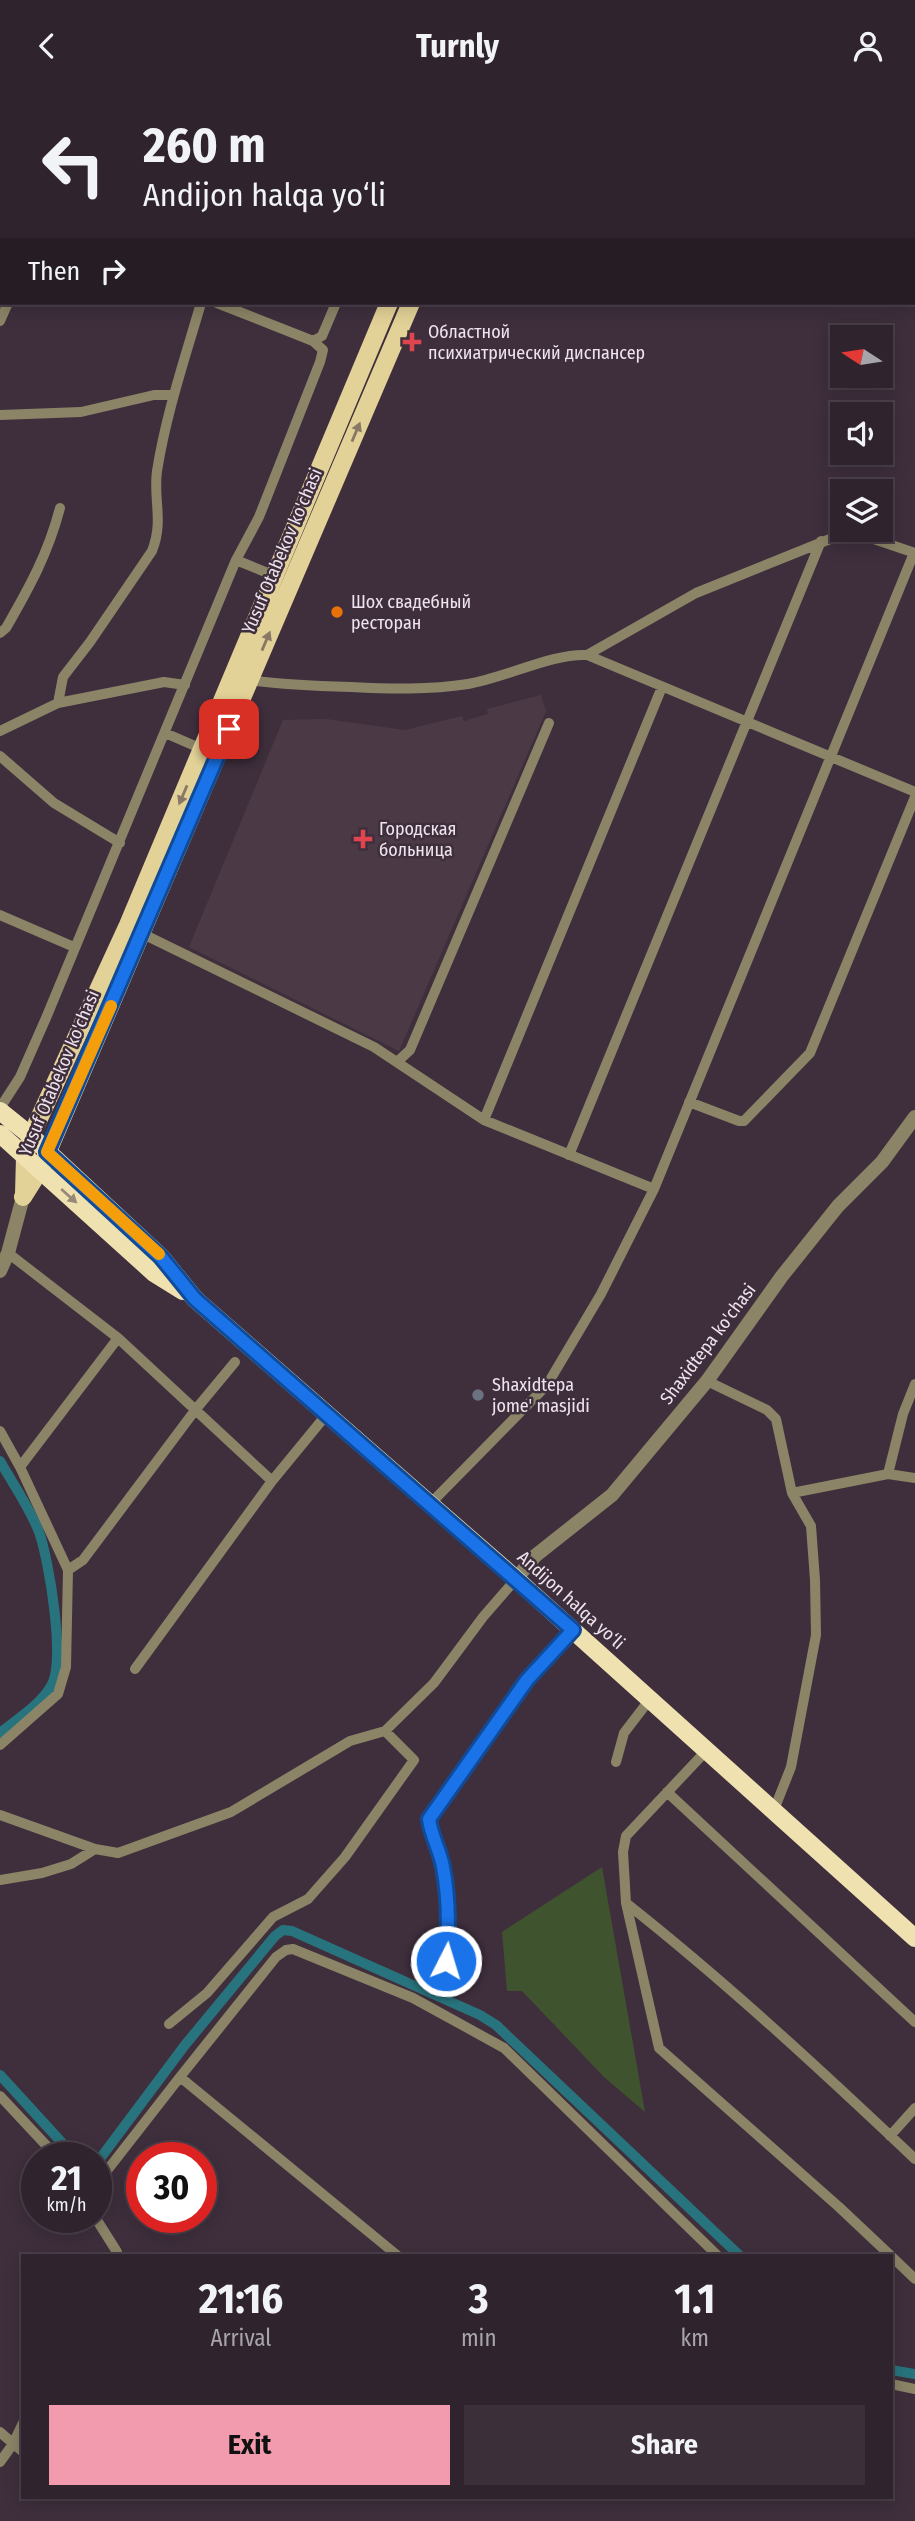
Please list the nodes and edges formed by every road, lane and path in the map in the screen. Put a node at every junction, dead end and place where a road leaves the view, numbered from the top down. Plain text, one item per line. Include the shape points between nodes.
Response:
1 (7, 305) edge
2 (200, 305) edge
3 (222, 305) edge
4 (335, 305) edge
5 (388, 305) edge
6 (410, 305) edge
7 (0, 321) edge
8 (313, 341) junction
9 (173, 395) junction
10 (0, 415) edge
11 (60, 508) dead end
12 (821, 541) junction
13 (914, 553) edge
14 (236, 560) junction
15 (275, 576) junction
16 (0, 633) edge
17 (587, 655) junction
18 (249, 680) junction
19 (185, 685) junction
20 (662, 687) junction
21 (58, 703) junction
22 (747, 722) junction
23 (549, 723) dead end
24 (0, 731) edge
25 (165, 733) junction
26 (202, 749) junction
27 (0, 757) edge
28 (831, 757) junction
29 (915, 795) edge
30 (120, 843) junction
31 (0, 915) edge
32 (143, 934) junction
33 (74, 947) junction
34 (397, 1062) junction
35 (689, 1102) junction
36 (0, 1109) edge
37 (915, 1117) edge
38 (484, 1119) junction
39 (0, 1134) edge
40 (31, 1136) junction
41 (47, 1152) junction
42 (569, 1155) junction
43 (25, 1157) junction
44 (40, 1170) junction
45 (654, 1189) junction
46 (23, 1197) junction
47 (8, 1253) junction
48 (0, 1271) edge
49 (195, 1299) junction
50 (118, 1338) junction
51 (235, 1362) dead end
52 (707, 1381) junction
53 (915, 1384) edge
54 (195, 1409) junction
55 (327, 1414) junction
56 (0, 1431) edge
57 (20, 1467) junction
58 (888, 1474) junction
59 (915, 1478) edge
60 (272, 1481) junction
61 (792, 1493) junction
62 (430, 1504) junction
63 (68, 1570) junction
64 (516, 1579) junction
65 (573, 1630) junction
66 (135, 1669) dead end
67 (650, 1699) junction
68 (385, 1731) junction
69 (0, 1745) edge
70 (707, 1750) junction
71 (616, 1762) dead end
72 (667, 1792) junction
73 (774, 1810) junction
74 (0, 1815) edge
75 (95, 1849) junction
76 (0, 1880) edge
77 (625, 1903) junction
78 (914, 1934) edge
79 (445, 1980) dead end
80 (915, 2022) edge
81 (169, 2024) dead end
82 (180, 2077) junction
83 (0, 2096) edge
84 (915, 2108) edge
85 (890, 2136) junction
86 (43, 2142) edge
87 (915, 2159) edge
88 (112, 2164) edge
89 (105, 2233) edge
90 (117, 2254) edge
91 (396, 2254) edge
92 (716, 2254) edge
93 (889, 2254) edge
94 (893, 2258) edge
95 (915, 2279) edge
96 (893, 2384) edge
97 (915, 2389) edge
98 (21, 2427) edge
99 (0, 2432) edge
100 (13, 2444) junction
101 (21, 2450) edge
102 (0, 2462) edge

1 - 7 street
2 - 9 street
3 - 8 street
4 - 8 street via 322,336
5 - 15 main road, Yusuf Otabekov ko'chasi
18 -> 6 main road, Yusuf Otabekov ko'chasi
8 - 14 street via 323,350 320,362 259,517
9 - 10 street via 80,412
9 - 21 street via 156,473 157,538 63,677
11 - 16 street via 38,573
12 - 13 street via 852,532
12 - 17 street via 696,593
12 - 22 street
13 - 28 street
14 - 15 street
14 - 19 street
15 - 26 main road, Yusuf Otabekov ko'chasi
17 - 18 street via 571,654 469,684 409,689
17 - 20 street
18 - 32 main road, Yusuf Otabekov ko'chasi
19 - 21 street via 164,682
19 - 25 street
20 - 22 street
20 - 38 street
21 - 24 street
22 - 28 street
22 - 42 street
23 - 34 street via 410,1050
25 - 26 street
25 - 30 street
26 -> 40 main road, Yusuf Otabekov ko'chasi
27 - 30 street via 54,803
28 - 29 street
28 - 35 street
29 - 35 street via 810,1053 744,1121
30 - 33 street
31 - 33 street
32 - 34 street
32 - 41 main road, Yusuf Otabekov ko'chasi
33 - 36 street via 20,1077
34 - 38 street
35 - 45 street
36 - 40 highway, Andijon halqa yo‘li
37 - 52 street, Shaxidtepa ko'chasi via 883,1162 838,1206 782,1276
38 - 42 street
39 - 43 highway, Andijon halqa yo‘li
40 - 41 highway, Andijon halqa yo‘li
40 - 43 main road, Yusuf Otabekov ko'chasi
41 - 44 main road, Yusuf Otabekov ko'chasi
41 - 49 highway, Andijon halqa yo‘li via 161,1257
42 - 45 street
43 - 44 highway, Andijon halqa yo‘li
43 - 46 main road, Yusuf Otabekov ko'chasi
44 - 46 main road, Yusuf Otabekov ko'chasi
44 -> 49 highway, Andijon halqa yo‘li via 154,1273
45 - 62 street via 601,1294 547,1385
46 - 47 street
47 - 48 street
47 - 50 street
49 - 55 highway, Andijon halqa yo‘li
50 - 54 street
50 - 57 street
51 - 54 street
52 - 61 street via 767,1410 776,1419
52 - 64 street, Shaxidtepa ko'chasi via 612,1495 535,1556
53 - 58 street via 902,1414
54 - 60 street
54 - 63 street via 83,1560
55 - 60 street
55 - 62 highway, Andijon halqa yo‘li
56 - 57 street
57 - 63 street
58 - 59 street
58 - 61 street
60 - 66 street
61 - 73 street via 811,1526 816,1635 791,1767
62 - 64 highway, Andijon halqa yo‘li
63 - 69 street via 66,1667 58,1694
64 - 65 highway, Andijon halqa yo‘li
64 - 68 street via 434,1683
65 - 67 highway, Andijon halqa yo‘li
65 - 79 street via 527,1680 429,1819 443,1864 450,1923
67 - 70 highway, Andijon halqa yo‘li
67 - 71 street via 624,1733
68 - 75 street via 350,1741 231,1812 118,1853
68 - 81 street via 414,1760 345,1857 308,1899 273,1917 207,1993
70 - 72 street
70 - 73 highway, Andijon halqa yo‘li
72 - 77 street via 626,1836
72 - 80 street
73 - 78 highway, Andijon halqa yo‘li
74 - 75 street
75 - 76 street via 71,1864
77 - 85 street via 797,2047
77 - 93 street via 659,2048
82 - 88 street
82 - 91 street
82 - 92 street via 276,1957 293,1949 413,1998 504,2048
83 - 86 street
84 - 85 street
85 - 87 street
89 - 90 street
94 - 95 street
96 - 97 street
98 - 100 street
99 - 100 street
100 - 101 street
100 - 102 street

